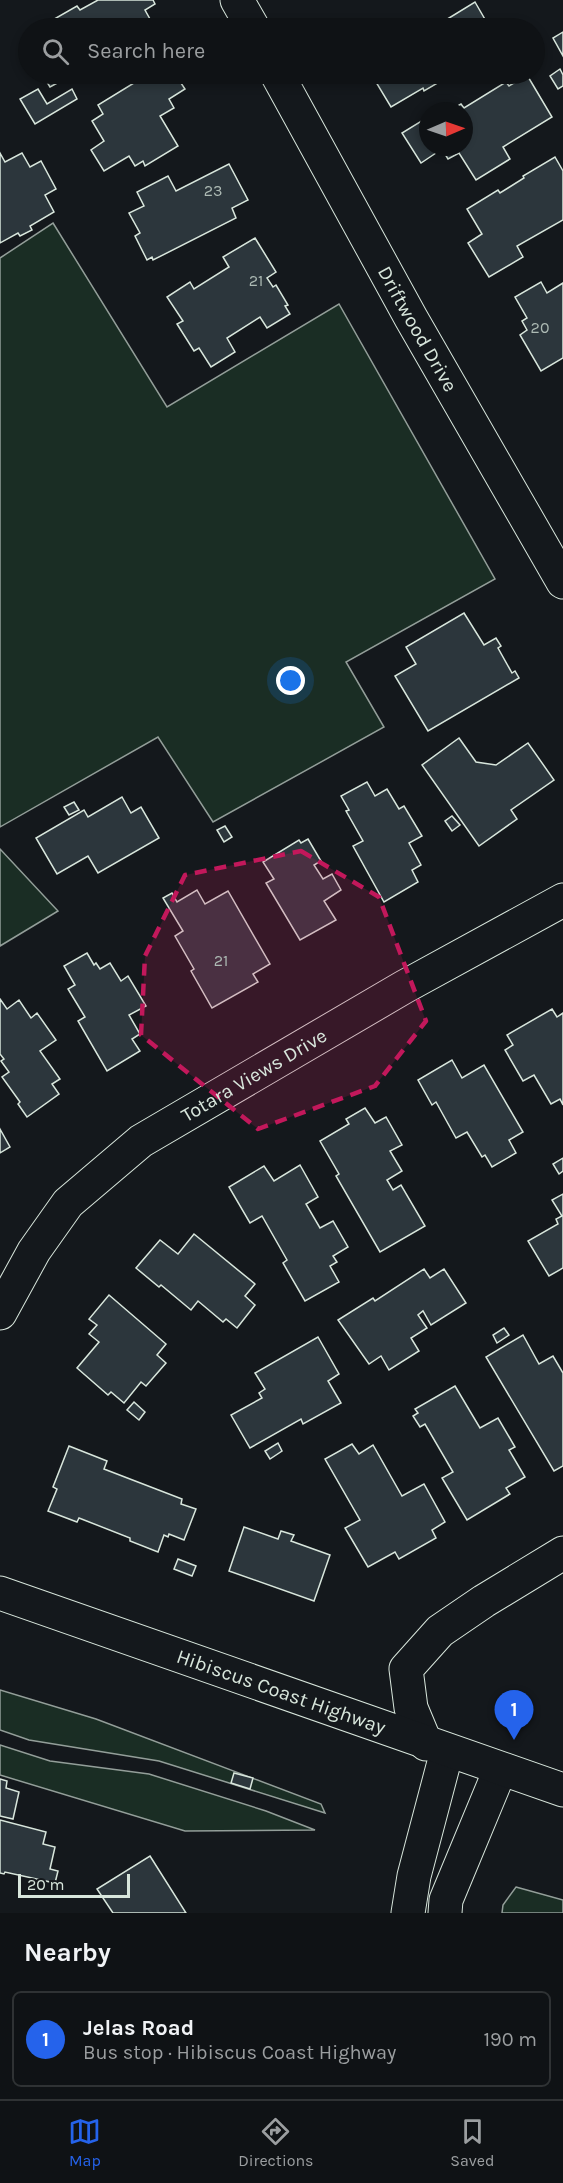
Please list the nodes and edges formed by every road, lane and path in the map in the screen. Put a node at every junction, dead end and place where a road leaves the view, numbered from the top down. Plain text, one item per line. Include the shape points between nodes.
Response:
1 (237, 0) edge
2 (247, 18) edge
3 (282, 84) edge
4 (563, 582) edge
5 (563, 900) edge
6 (0, 1313) edge
7 (563, 1553) edge
8 (0, 1593) edge
9 (437, 1748) junction
10 (500, 1770) junction
11 (563, 1790) edge
12 (408, 1913) edge
13 (445, 1913) edge

1 - 2 street
3 - 4 street, Driftwood Drive
5 - 6 street, Totara Views Drive via 404,987 141,1141 68,1203 34,1251
7 - 9 street via 440,1631 406,1669 411,1708
8 - 9 street, Hibiscus Coast Highway
9 - 10 street, Hibiscus Coast Highway
9 - 12 street
10 - 11 street, Hibiscus Coast Highway
10 - 13 street via 446,1900

